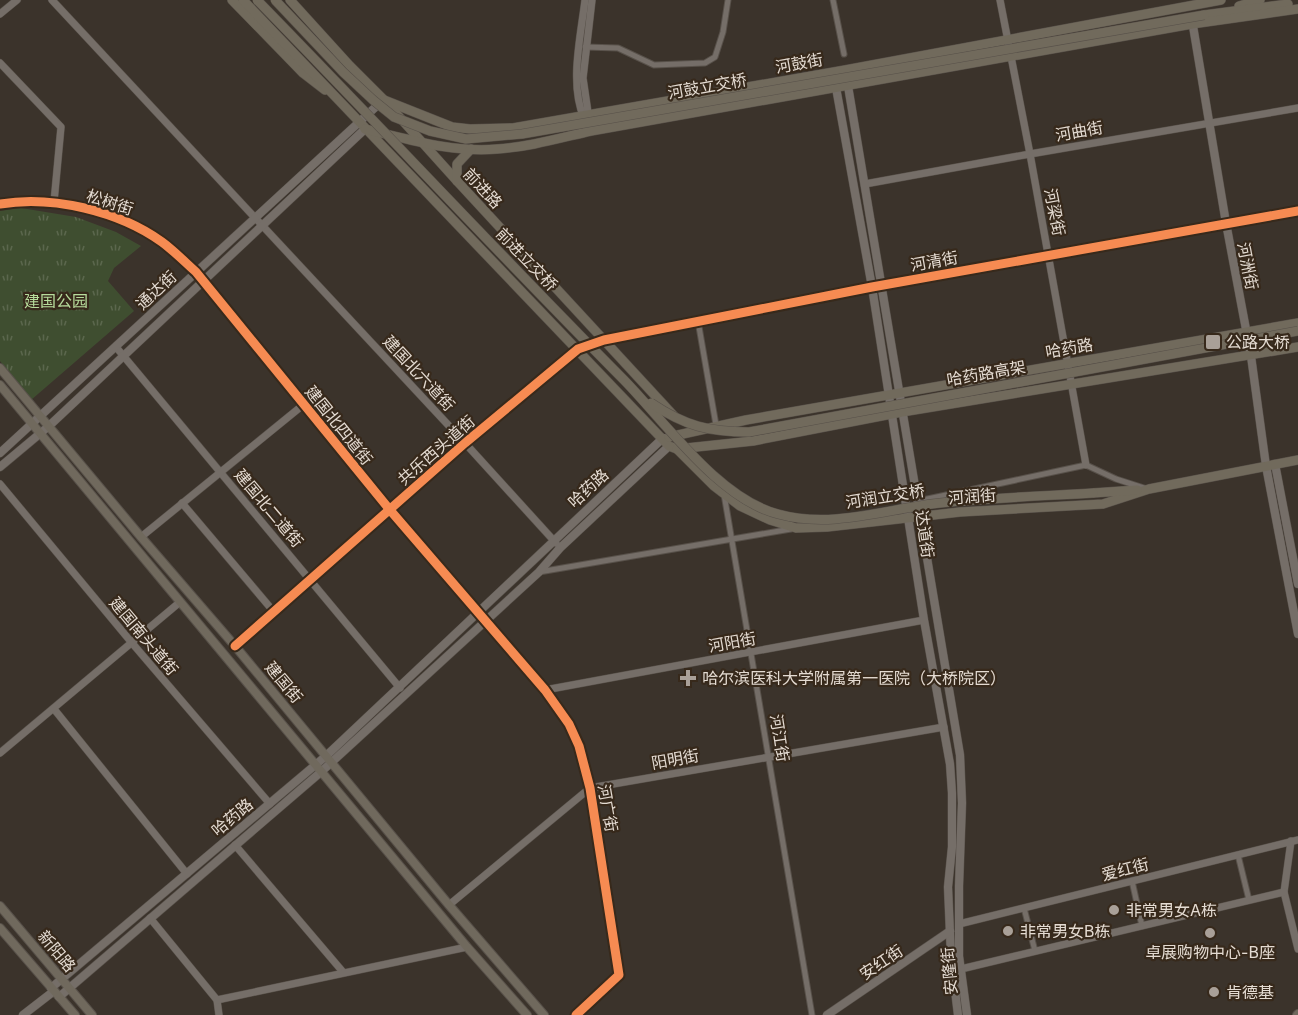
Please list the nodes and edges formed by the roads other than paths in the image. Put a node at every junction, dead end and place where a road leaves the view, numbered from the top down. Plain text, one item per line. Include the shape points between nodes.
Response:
1 (17, 0) edge
2 (52, 0) edge
3 (232, 0) edge
4 (243, 0) edge
5 (257, 0) edge
6 (275, 0) edge
7 (290, 0) edge
8 (585, 0) edge
9 (592, 0) edge
10 (728, 0) edge
11 (833, 0) edge
12 (1000, 0) edge
13 (1221, 0) edge
14 (1260, 0) edge
15 (1298, 3) edge
16 (1190, 4) edge
17 (1298, 9) edge
18 (0, 14) edge
19 (1204, 15) junction
20 (1192, 24) junction
21 (1007, 40) junction
22 (585, 47) junction
23 (844, 54) dead end
24 (1011, 55) junction
25 (0, 63) edge
26 (845, 70) junction
27 (834, 72) junction
28 (847, 84) junction
29 (836, 87) junction
30 (334, 98) junction
31 (384, 100) junction
32 (1298, 108) edge
33 (585, 115) junction
34 (1209, 122) junction
35 (362, 125) junction
36 (591, 130) junction
37 (421, 142) junction
38 (471, 149) junction
39 (1030, 153) junction
40 (457, 182) junction
41 (865, 184) junction
42 (54, 202) junction
43 (0, 204) edge
44 (1298, 211) edge
45 (256, 218) junction
46 (1226, 223) junction
47 (262, 225) junction
48 (1049, 256) junction
49 (196, 272) junction
50 (203, 280) junction
51 (882, 286) junction
52 (872, 287) junction
53 (698, 321) junction
54 (1298, 323) edge
55 (1247, 332) junction
56 (1298, 332) edge
57 (604, 340) junction
58 (116, 347) junction
59 (1298, 347) edge
60 (578, 349) junction
61 (123, 356) junction
62 (1251, 356) junction
63 (1068, 363) junction
64 (0, 368) edge
65 (1071, 383) junction
66 (0, 385) edge
67 (637, 393) junction
68 (900, 394) junction
69 (888, 395) junction
70 (303, 405) junction
71 (902, 412) junction
72 (891, 414) junction
73 (41, 417) junction
74 (33, 424) junction
75 (716, 425) junction
76 (49, 426) junction
77 (691, 432) junction
78 (40, 433) junction
79 (465, 443) junction
80 (670, 444) junction
81 (705, 447) junction
82 (0, 453) edge
83 (1298, 460) edge
84 (1086, 465) junction
85 (1270, 465) junction
86 (0, 467) edge
87 (221, 472) junction
88 (0, 484) edge
89 (1149, 489) junction
90 (724, 495) junction
91 (918, 501) junction
92 (182, 503) junction
93 (390, 510) junction
94 (921, 516) junction
95 (790, 517) joint
96 (909, 517) junction
97 (796, 528) junction
98 (141, 537) junction
99 (732, 539) junction
100 (553, 540) junction
101 (560, 548) junction
102 (539, 572) junction
103 (310, 578) junction
104 (1298, 584) edge
105 (180, 602) junction
106 (274, 612) junction
107 (479, 613) junction
108 (485, 620) junction
109 (924, 620) junction
110 (1298, 634) edge
111 (132, 643) junction
112 (235, 646) junction
113 (751, 653) junction
114 (400, 688) junction
115 (545, 690) junction
116 (54, 709) junction
117 (944, 727) junction
118 (0, 753) edge
119 (767, 756) junction
120 (329, 760) junction
121 (319, 768) junction
122 (590, 788) junction
123 (270, 804) junction
124 (1294, 841) edge
125 (236, 845) junction
126 (1238, 855) junction
127 (187, 874) junction
128 (1132, 881) junction
129 (1284, 892) junction
130 (1249, 900) junction
131 (449, 905) junction
132 (0, 906) edge
133 (1024, 908) junction
134 (150, 918) junction
135 (959, 924) junction
136 (1142, 926) junction
137 (0, 927) edge
138 (950, 931) junction
139 (467, 947) junction
140 (1298, 949) edge
141 (1035, 951) junction
142 (961, 969) junction
143 (344, 972) junction
144 (62, 979) junction
145 (69, 988) junction
146 (55, 992) junction
147 (217, 1000) junction
148 (23, 1015) edge
149 (75, 1015) edge
150 (92, 1015) edge
151 (219, 1015) edge
152 (527, 1015) edge
153 (544, 1015) edge
154 (576, 1015) edge
155 (812, 1015) edge
156 (827, 1015) edge
157 (958, 1015) edge
158 (967, 1015) edge

1 - 18 street
2 - 45 street, 建国北六道街
3 - 30 highway via 303,73
4 - 30 highway via 328,87
5 - 67 highway, 前进立交桥, bridge
6 - 19 highway, 河鼓立交桥, bridge via 343,72 394,117 466,139 522,134
7 - 31 highway, 前进路
8 - 33 street via 577,80
9 - 22 street
10 - 22 street via 715,57 705,63 654,65 618,48
11 - 23 street
12 - 21 street, 河梁街
13 - 16 highway, 河鼓街
14 - 19 highway
15 - 19 highway
16 - 20 main road, 河洲街
16 - 21 highway, 河鼓街
17 - 20 highway, 河鼓街
20 - 24 highway, 河鼓街
20 - 34 main road, 河洲街
21 - 24 street, 河梁街
21 - 26 highway, 河鼓街
22 - 33 street
24 - 28 highway, 河鼓街
24 - 39 street, 河梁街
25 - 42 street via 61,128
26 - 27 highway, 河鼓街
26 - 28 main road, 达道街
27 - 29 main road, 达道街
27 - 33 highway, 河鼓街
28 - 29 highway, 河鼓街
28 - 41 main road, 达道街
29 - 36 highway, 河鼓街
29 - 52 main road, 达道街
30 - 35 highway
31 - 33 highway, 河鼓街 via 452,127 470,129 513,128
31 - 35 main road, 通达街
31 - 37 highway, 前进路
32 - 34 street, 河曲街
33 - 36 street
34 - 39 street, 河曲街
34 - 46 main road, 河洲街
35 - 37 highway, 河鼓街
35 - 45 main road, 通达街
35 - 47 main road, 通达街
35 - 60 highway
36 - 38 highway, 河鼓街 via 531,145
37 - 38 highway, 河鼓街
37 - 40 highway, 前进路
38 - 40 highway via 457,164
39 - 41 street, 河曲街
39 - 48 street, 河梁街
40 - 57 highway, 前进路
41 - 51 main road, 达道街
42 - 43 street, 松树街
42 - 49 street, 松树街 via 141,229
44 - 46 street, 河清街
45 - 47 street, 建国北六道街
45 - 49 main road, 通达街
46 - 48 street, 河清街
46 - 55 main road, 河洲街
47 - 50 main road, 通达街
47 - 79 street, 建国北六道街
48 - 51 street, 河清街
48 - 63 street, 河梁街
49 - 50 street, 建国北四道街
49 - 58 main road, 通达街
50 - 61 main road, 通达街
50 - 70 street, 建国北四道街
51 - 52 street, 河清街
51 - 68 main road, 达道街
52 - 53 street, 河清街
52 - 69 main road, 达道街
53 - 57 street, 河清街
53 - 75 street
54 - 55 highway, 哈药路
55 - 62 main road, 河洲街
55 - 63 highway, 哈药路
56 - 67 highway, 哈药路高架, bridge via 749,432 717,431 686,424
57 - 60 street, 河清街
57 - 77 highway, 前进路
58 - 61 street, 建国北二道街
58 - 73 main road, 通达街
59 - 62 highway
60 - 79 street, 共乐西头道街
60 - 80 highway
61 - 76 main road, 通达街
61 - 87 street, 建国北二道街
62 - 65 highway
62 - 85 main road, 河洲街
63 - 65 street, 河梁街
63 - 68 highway, 哈药路
64 - 73 main road, 建国街
65 - 71 highway
65 - 84 street, 河梁街
66 - 74 main road, 建国街
67 - 95 highway, 前进立交桥, bridge via 717,479 757,506
68 - 69 highway, 哈药路
68 - 71 main road, 达道街
69 - 72 main road, 达道街
69 - 75 highway, 哈药路
70 - 87 street
70 - 93 street, 建国北四道街
71 - 72 highway
71 - 91 main road, 达道街
72 - 81 highway
72 - 96 main road, 达道街
73 - 74 main road, 通达街
73 - 76 main road, 建国街
74 - 78 main road, 建国街
74 - 82 main road, 通达街
75 - 77 highway, 哈药路
76 - 78 main road, 通达街
76 - 98 main road, 建国街
77 - 80 highway, 哈药路
77 - 81 highway, 前进路
78 - 86 main road, 通达街
78 - 105 main road, 建国街
79 - 93 street, 共乐西头道街
79 - 100 street, 建国北六道街
80 - 81 highway
80 - 90 highway
80 - 100 main road, 哈药路
80 - 101 main road, 哈药路
83 - 85 highway, 河润街
84 - 89 street, 河润街
84 - 91 street, 河润街
85 - 89 highway, 河润街
85 - 104 main road
85 - 110 main road
87 - 92 street
87 - 103 street, 建国北二道街
88 - 111 street, 建国南头道街
89 - 94 highway, 河润街 via 1103,504
89 - 95 highway, 河润立交桥, bridge via 941,503 860,517
90 - 97 highway, 河润街 via 749,511
90 - 99 street, 河江街
91 - 94 main road, 达道街
92 - 98 street
92 - 106 street
93 - 103 street, 共乐西头道街
93 - 107 street, 建国北四道街
94 - 96 highway, 河润街
94 - 135 main road, 达道街 via 960,755
96 - 97 highway, 河润街
96 - 109 main road, 达道街
97 - 99 street, 河润街
98 - 112 main road, 建国街
99 - 102 street, 河润街
99 - 113 street, 河江街
100 - 101 street, 建国北六道街
100 - 107 main road, 哈药路
101 - 102 main road, 哈药路
102 - 108 main road, 哈药路
103 - 106 street, 共乐西头道街
103 - 114 street, 建国北二道街
105 - 111 street
105 - 121 main road, 建国街
106 - 112 street, 共乐西头道街
107 - 108 street, 建国北四道街
107 - 114 main road, 哈药路
108 - 115 street, 河广街
108 - 120 main road, 哈药路
109 - 113 street, 河阳街
109 - 117 main road, 达道街
111 - 116 street
111 - 123 street, 建国南头道街
112 - 120 main road, 建国街
113 - 115 street, 河阳街
113 - 119 street, 河江街
114 - 120 main road, 哈药路
115 - 122 street, 河广街 via 569,724
116 - 118 street
116 - 127 street
117 - 119 street, 阳明街
117 - 138 main road, 达道街 via 952,793
119 - 122 street, 阳明街
119 - 155 street, 河江街
120 - 121 main road, 哈药路
120 - 131 main road, 建国街
121 - 123 main road, 哈药路
121 - 125 main road, 哈药路
121 - 139 main road, 建国街
122 - 131 street, 阳明街
122 - 154 street, 河广街 via 619,975
123 - 127 main road, 哈药路
124 - 126 street, 爱红街
124 - 129 street
125 - 134 main road, 哈药路
125 - 143 street
126 - 128 street, 爱红街
126 - 130 street
127 - 144 main road, 哈药路
128 - 133 street, 爱红街
128 - 136 street
129 - 130 street
129 - 140 street
130 - 136 street
131 - 153 main road, 建国街
132 - 144 main road, 新阳路
133 - 135 street, 爱红街
133 - 141 street
134 - 145 main road, 哈药路
134 - 147 street
135 - 138 street
135 - 142 main road, 安隆街
136 - 141 street
137 - 146 main road, 新阳路
138 - 156 main road, 安红街
138 - 157 main road, 安隆街
139 - 143 street
139 - 152 main road, 建国街
141 - 142 street
142 - 158 main road, 安隆街
143 - 147 street
144 - 145 main road, 新阳路
144 - 146 main road, 哈药路
145 - 146 main road, 哈药路
145 - 150 main road, 新阳路
146 - 148 main road, 哈药路
146 - 149 main road, 新阳路
147 - 151 street

